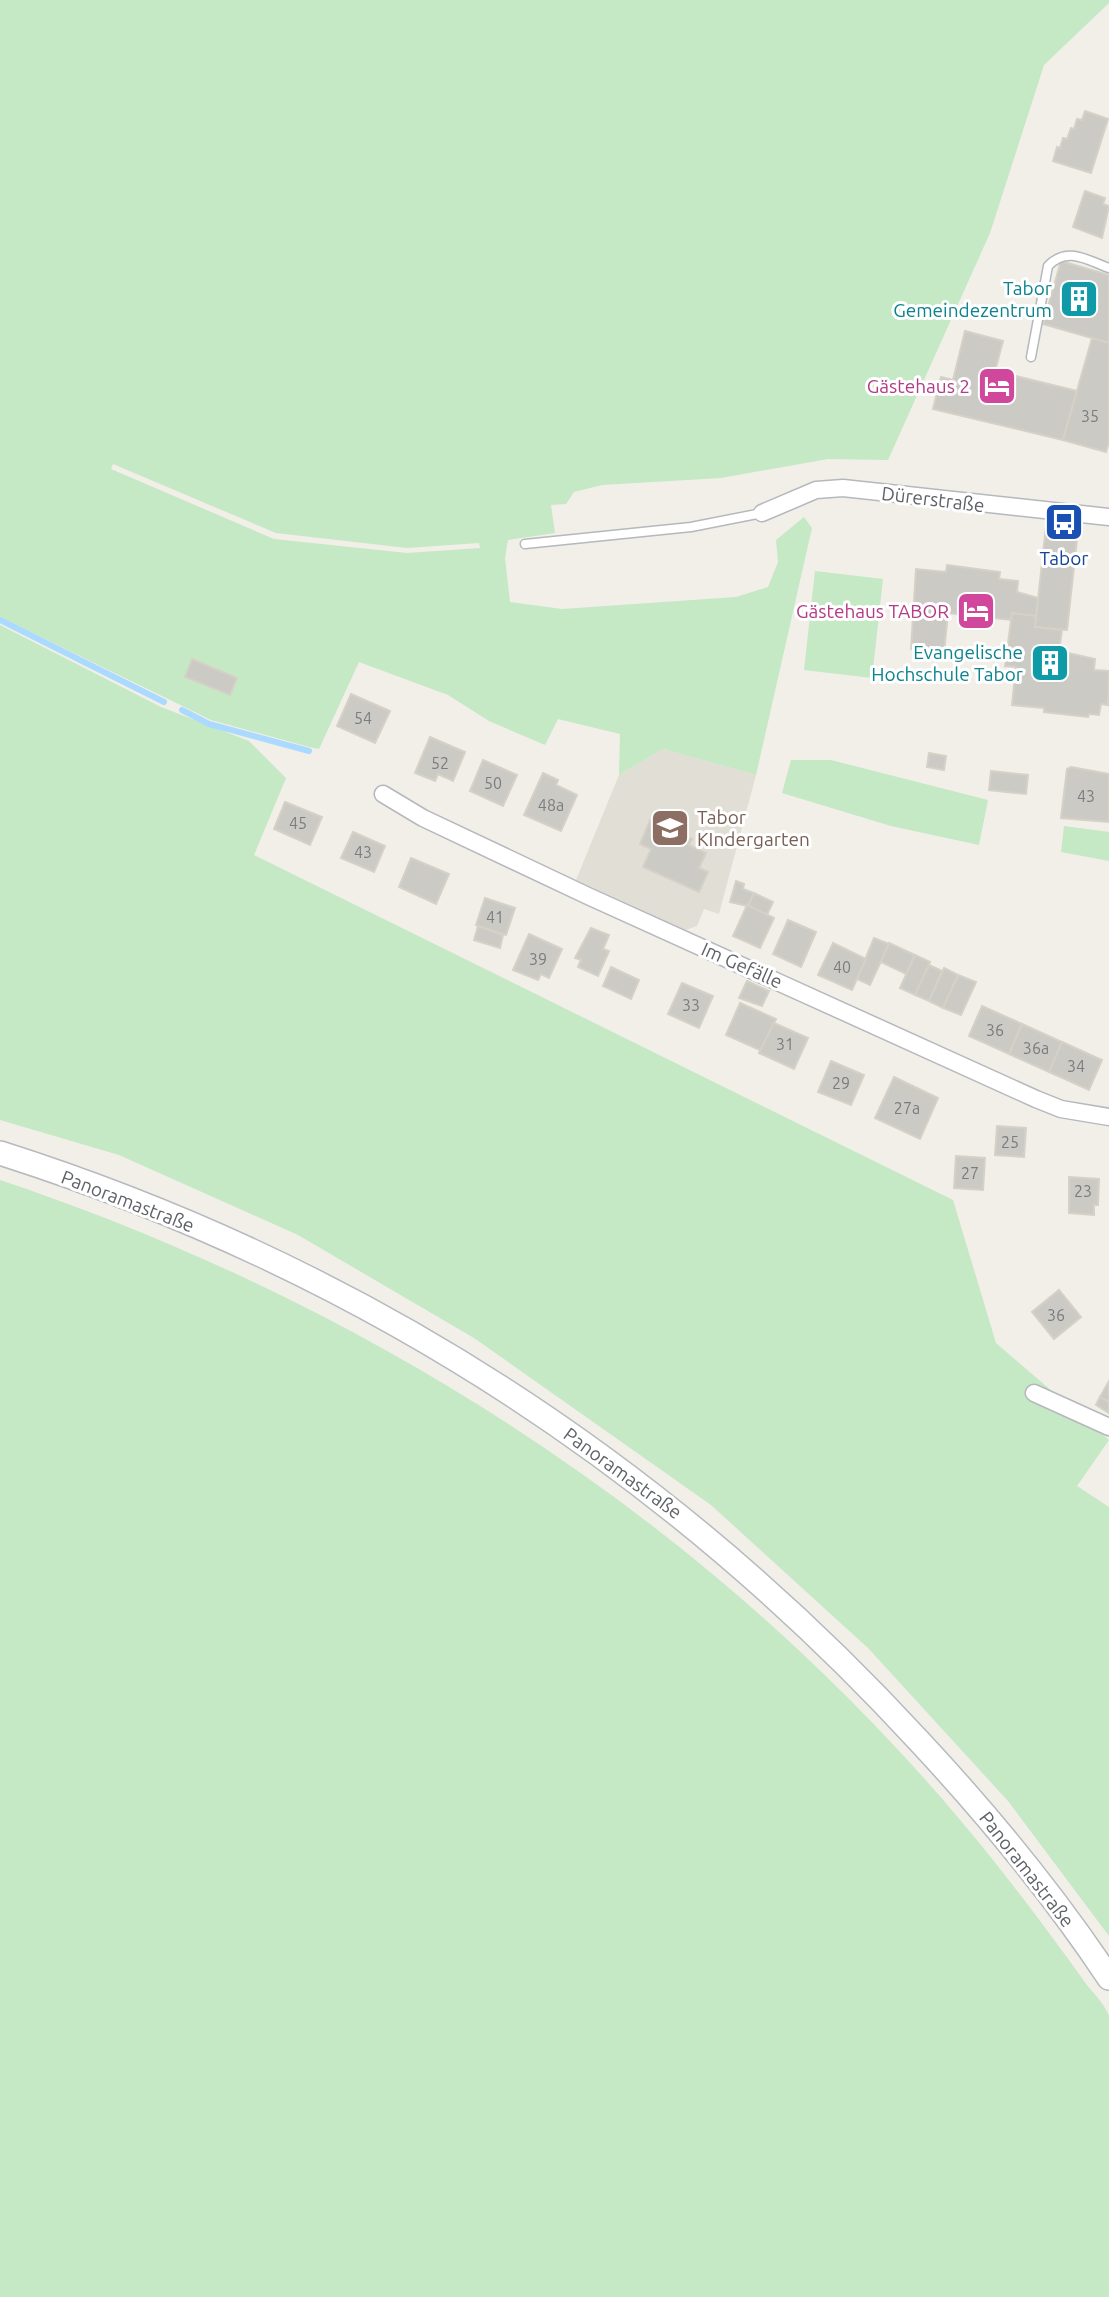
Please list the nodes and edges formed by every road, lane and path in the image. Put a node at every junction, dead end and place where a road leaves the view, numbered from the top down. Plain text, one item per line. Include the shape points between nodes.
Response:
1 (1109, 268) edge
2 (1031, 357) dead end
3 (762, 513) joint
4 (1109, 517) edge
5 (525, 544) dead end
6 (383, 794) dead end
7 (1109, 1117) edge
8 (0, 1153) edge
9 (1034, 1393) dead end
10 (1109, 1427) edge
11 (1109, 1978) edge

1 - 2 lane via 1071,254 1057,256 1048,266
3 - 4 street, Dürerstraße via 816,490 843,488
3 - 5 lane via 680,529
6 - 7 street, Im Gefälle via 562,884 1024,1094 1061,1109
8 - 11 main road, Panoramastraße via 114,1193 287,1266 447,1354 587,1444 697,1527 865,1682 1019,1856
9 - 10 street

